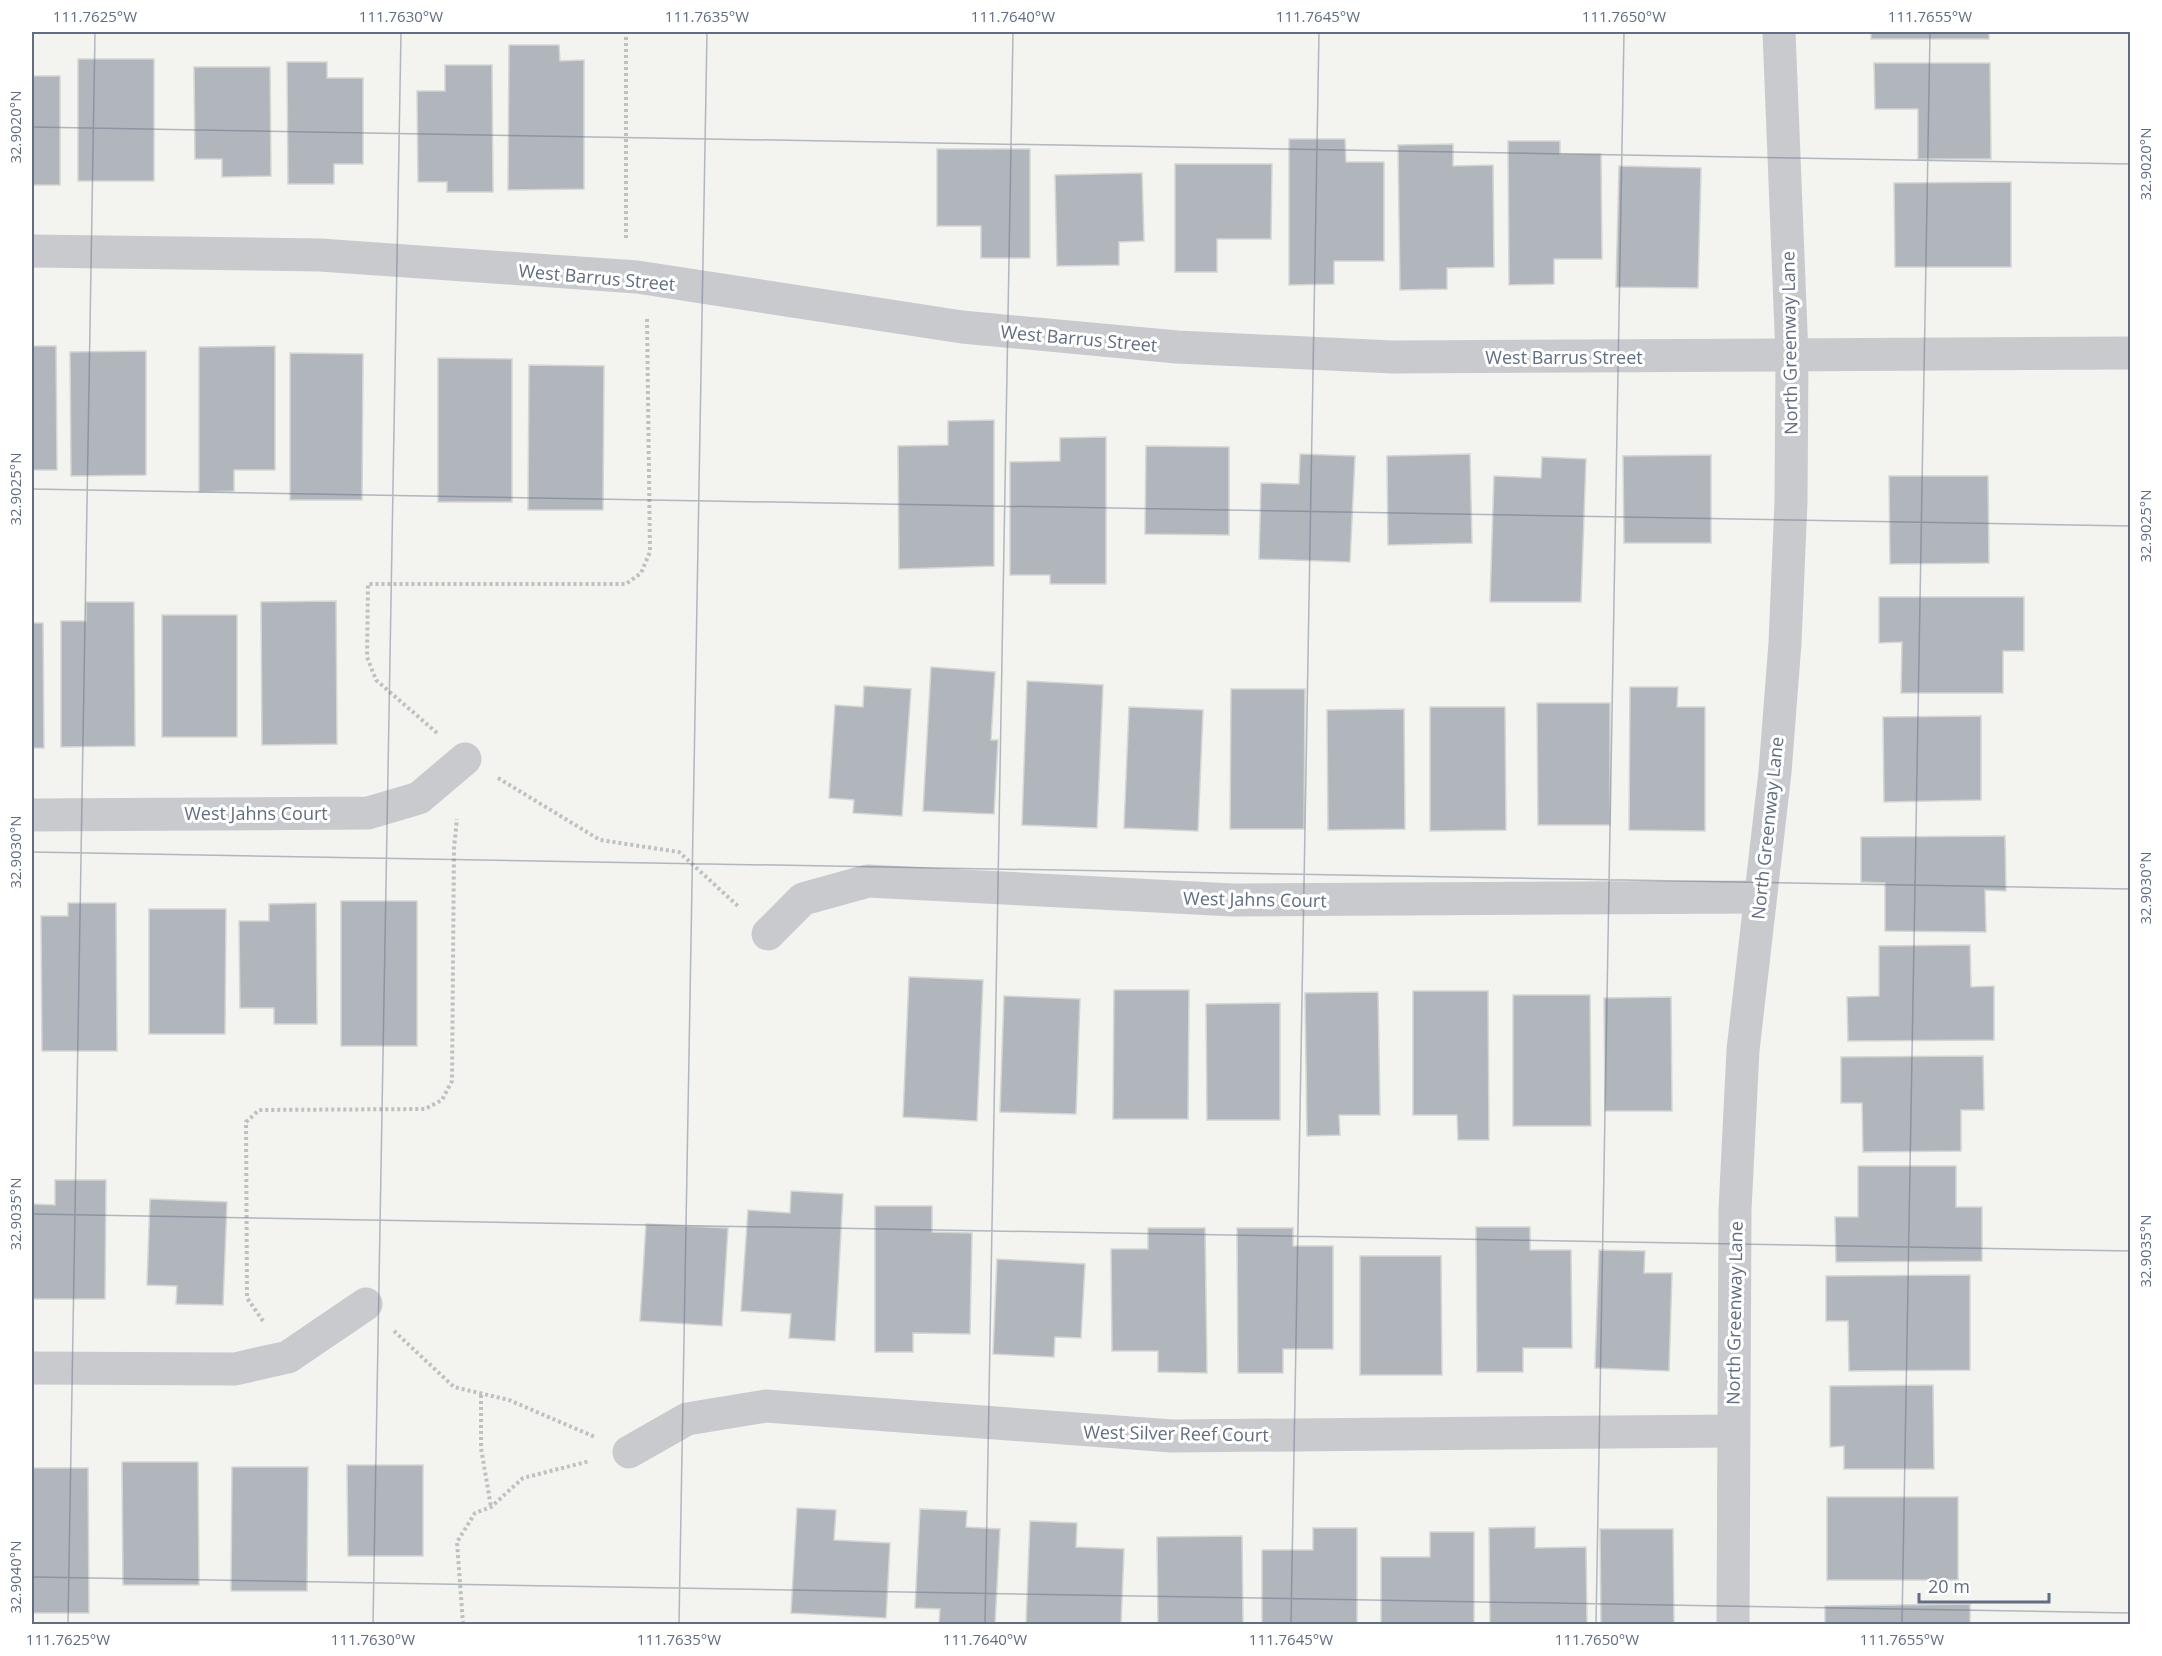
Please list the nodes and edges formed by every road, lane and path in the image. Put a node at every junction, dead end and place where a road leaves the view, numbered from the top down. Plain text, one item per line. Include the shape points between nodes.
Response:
1 (626, 32) edge
2 (1779, 32) edge
3 (32, 251) edge
4 (637, 277) junction
5 (2130, 353) edge
6 (1792, 356) junction
7 (465, 759) junction
8 (32, 815) edge
9 (1759, 897) junction
10 (768, 934) joint
11 (366, 1304) joint
12 (288, 1357) junction
13 (32, 1368) edge
14 (481, 1395) junction
15 (1733, 1431) junction
16 (629, 1452) junction
17 (491, 1507) junction
18 (463, 1624) edge
19 (1733, 1624) edge

1 - 4 path via 626,237
2 - 6 street, North Greenway Lane
3 - 4 street, West Barrus Street via 320,255
4 - 6 street, West Barrus Street via 962,327 1177,347 1393,357
4 - 7 path via 648,320 650,552 641,573 626,584 368,584 367,657 376,680
5 - 6 street, West Barrus Street
6 - 9 street, North Greenway Lane via 1785,643 1775,772
7 - 8 street, West Jahns Court via 419,798 368,813
7 - 10 path via 600,840 679,852
7 - 12 path via 454,848 452,1081 442,1100 424,1109 259,1110 246,1122 247,1298
9 - 10 street, West Jahns Court via 1233,900 868,881 803,899
9 - 15 street, North Greenway Lane via 1743,1050 1735,1210
11 - 12 street
11 - 14 path via 454,1387
12 - 13 street via 235,1369
14 - 16 path via 509,1400
14 - 17 path via 481,1448
15 - 16 street, West Silver Reef Court via 1172,1436 765,1406 687,1419
15 - 19 street, North Greenway Lane
16 - 17 path via 523,1478
17 - 18 path via 475,1513 457,1542

